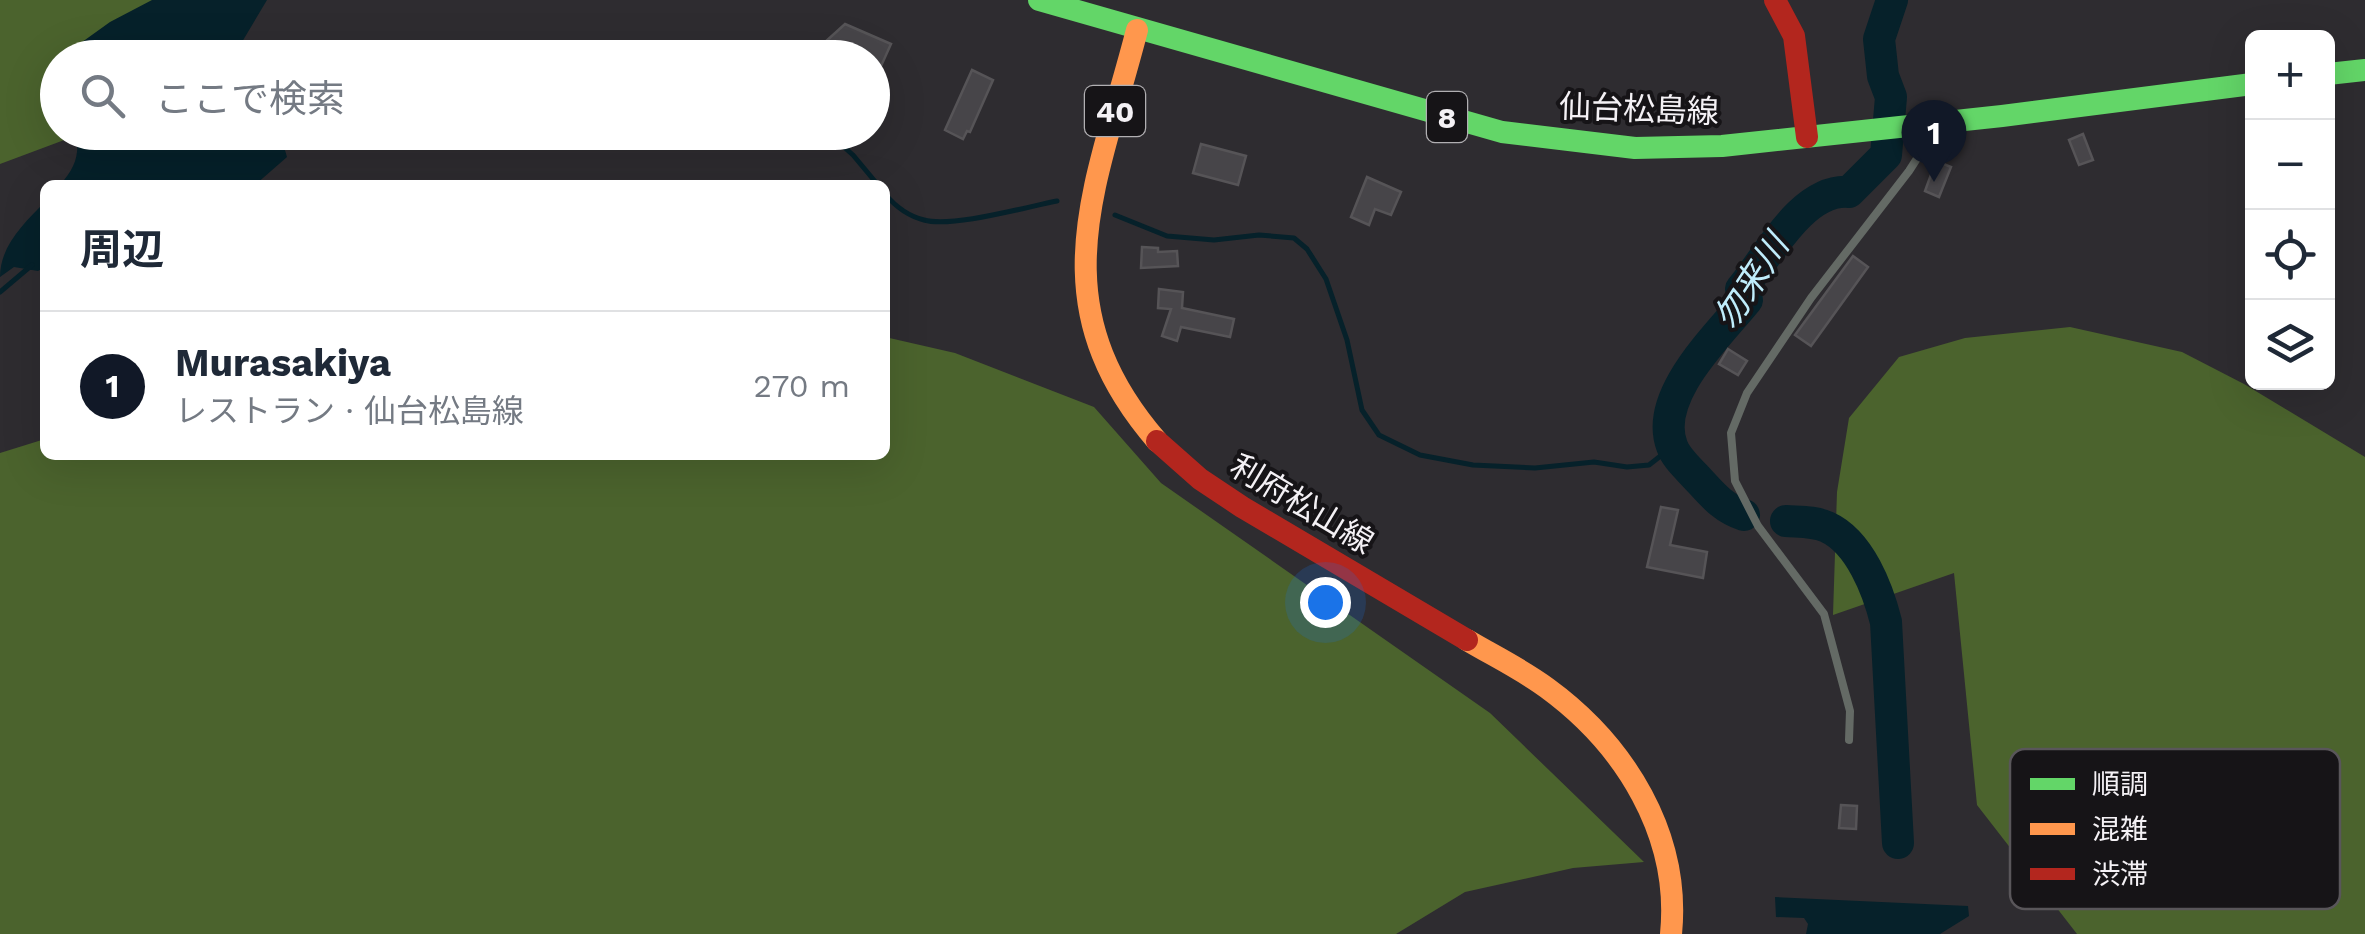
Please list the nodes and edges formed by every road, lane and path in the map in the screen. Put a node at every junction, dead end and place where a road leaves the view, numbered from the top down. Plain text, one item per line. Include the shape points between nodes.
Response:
1 (1039, 0) edge
2 (1775, 0) edge
3 (1137, 30) junction
4 (2365, 70) edge
5 (2335, 73) edge
6 (2245, 85) edge
7 (1940, 121) junction
8 (1807, 137) junction
9 (1849, 740) dead end
10 (1671, 934) edge

1 - 3 main road, 仙台松島線 / 8
2 - 8 main road via 1794,36
3 - 8 main road, 仙台松島線 / 8 via 1502,132 1635,148
3 - 10 main road, 利府松山線 / 40 via 1093,191 1084,258 1094,335 1130,410 1189,473 1546,686 1590,722 1648,798 1669,870
4 - 5 main road
6 - 7 main road, 仙台松島線 / 8
7 - 8 main road, 仙台松島線 / 8
7 - 9 lane via 1810,298 1747,393 1732,433 1735,481 1758,526 1824,614 1850,711

